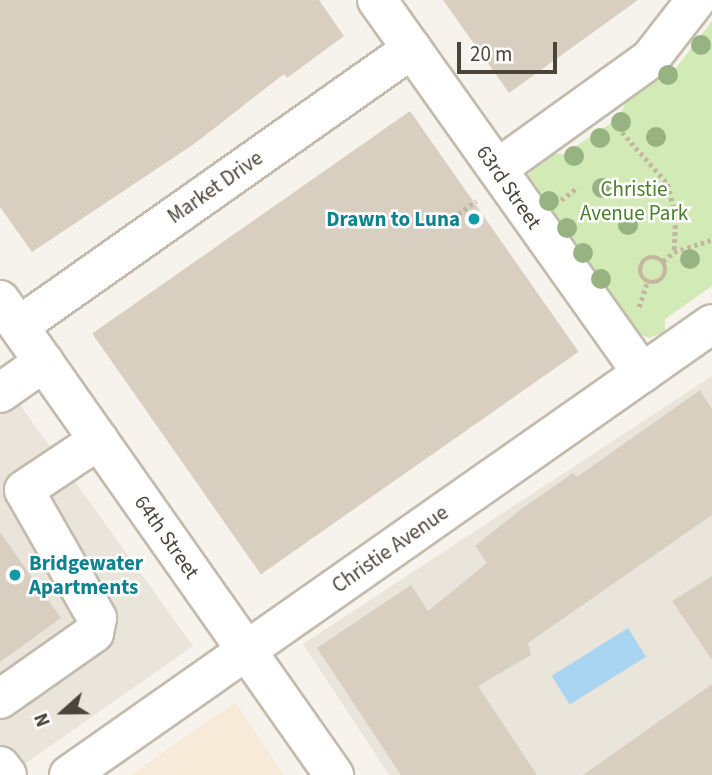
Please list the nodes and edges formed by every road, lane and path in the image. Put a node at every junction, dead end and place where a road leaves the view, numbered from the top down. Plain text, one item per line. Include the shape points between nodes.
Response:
1 (377, 0) edge
2 (696, 0) edge
3 (412, 49) junction
4 (622, 132) dead end
5 (490, 183) junction
6 (577, 190) dead end
7 (561, 200) dead end
8 (441, 226) dead end
9 (712, 240) edge
10 (674, 252) junction
11 (663, 261) junction
12 (647, 282) junction
13 (636, 310) dead end
14 (9, 313) edge
15 (712, 324) edge
16 (44, 362) junction
17 (642, 373) junction
18 (0, 393) edge
19 (91, 429) junction
20 (8, 493) edge
21 (246, 650) junction
22 (0, 699) edge
23 (0, 766) edge
24 (7, 775) edge
25 (69, 775) edge
26 (334, 775) edge

1 - 3 street, 63rd Street
2 - 5 street via 650,59
3 - 5 street, 63rd Street
3 - 14 street, Market Drive
4 - 10 path via 668,184 676,218
5 - 8 path
5 - 17 street, 63rd Street
6 - 7 path
9 - 10 path
10 - 11 path
11 - 12 path via 664,277
11 - 12 path via 655,257 644,260 639,271
12 - 13 path
14 - 16 street, 64th Street
15 - 17 street, Christie Avenue
16 - 18 street
16 - 19 street, 64th Street
17 - 21 street, Christie Avenue
19 - 20 street
19 - 21 street, 64th Street
20 - 22 street via 97,618 94,633
21 - 25 street, Christie Avenue
21 - 26 street, 64th Street
23 - 24 street

